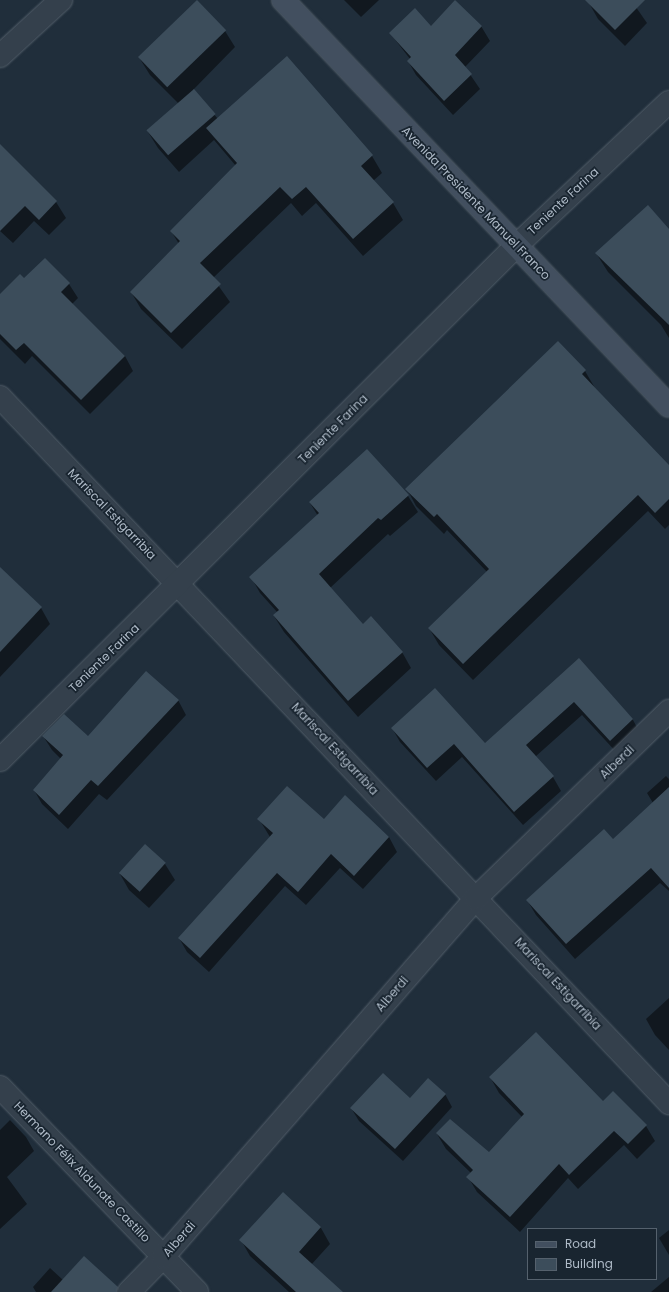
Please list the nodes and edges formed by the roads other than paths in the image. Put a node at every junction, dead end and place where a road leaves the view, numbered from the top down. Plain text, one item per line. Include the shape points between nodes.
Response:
1 (61, 0) edge
2 (283, 0) edge
3 (0, 56) edge
4 (669, 102) edge
5 (516, 246) junction
6 (0, 397) edge
7 (669, 406) edge
8 (179, 584) junction
9 (669, 711) edge
10 (0, 760) edge
11 (476, 898) junction
12 (0, 1087) edge
13 (669, 1102) edge
14 (163, 1257) junction
15 (129, 1292) edge
16 (197, 1292) edge

1 - 3 street
2 - 5 main road, Avenida Presidente Manuel Franco
4 - 5 street, Teniente Farina
5 - 7 main road, Avenida Presidente Manuel Franco
5 - 8 street, Teniente Farina
6 - 8 street, Mariscal Estigarribia
8 - 10 street, Teniente Farina
8 - 11 street, Mariscal Estigarribia
9 - 11 street, Alberdi
11 - 13 street, Mariscal Estigarribia
11 - 14 street, Alberdi
12 - 14 street, Hermano Félix Aldunate Castillo
14 - 15 street, Alberdi
14 - 16 street, Hermano Félix Aldunate Castillo

